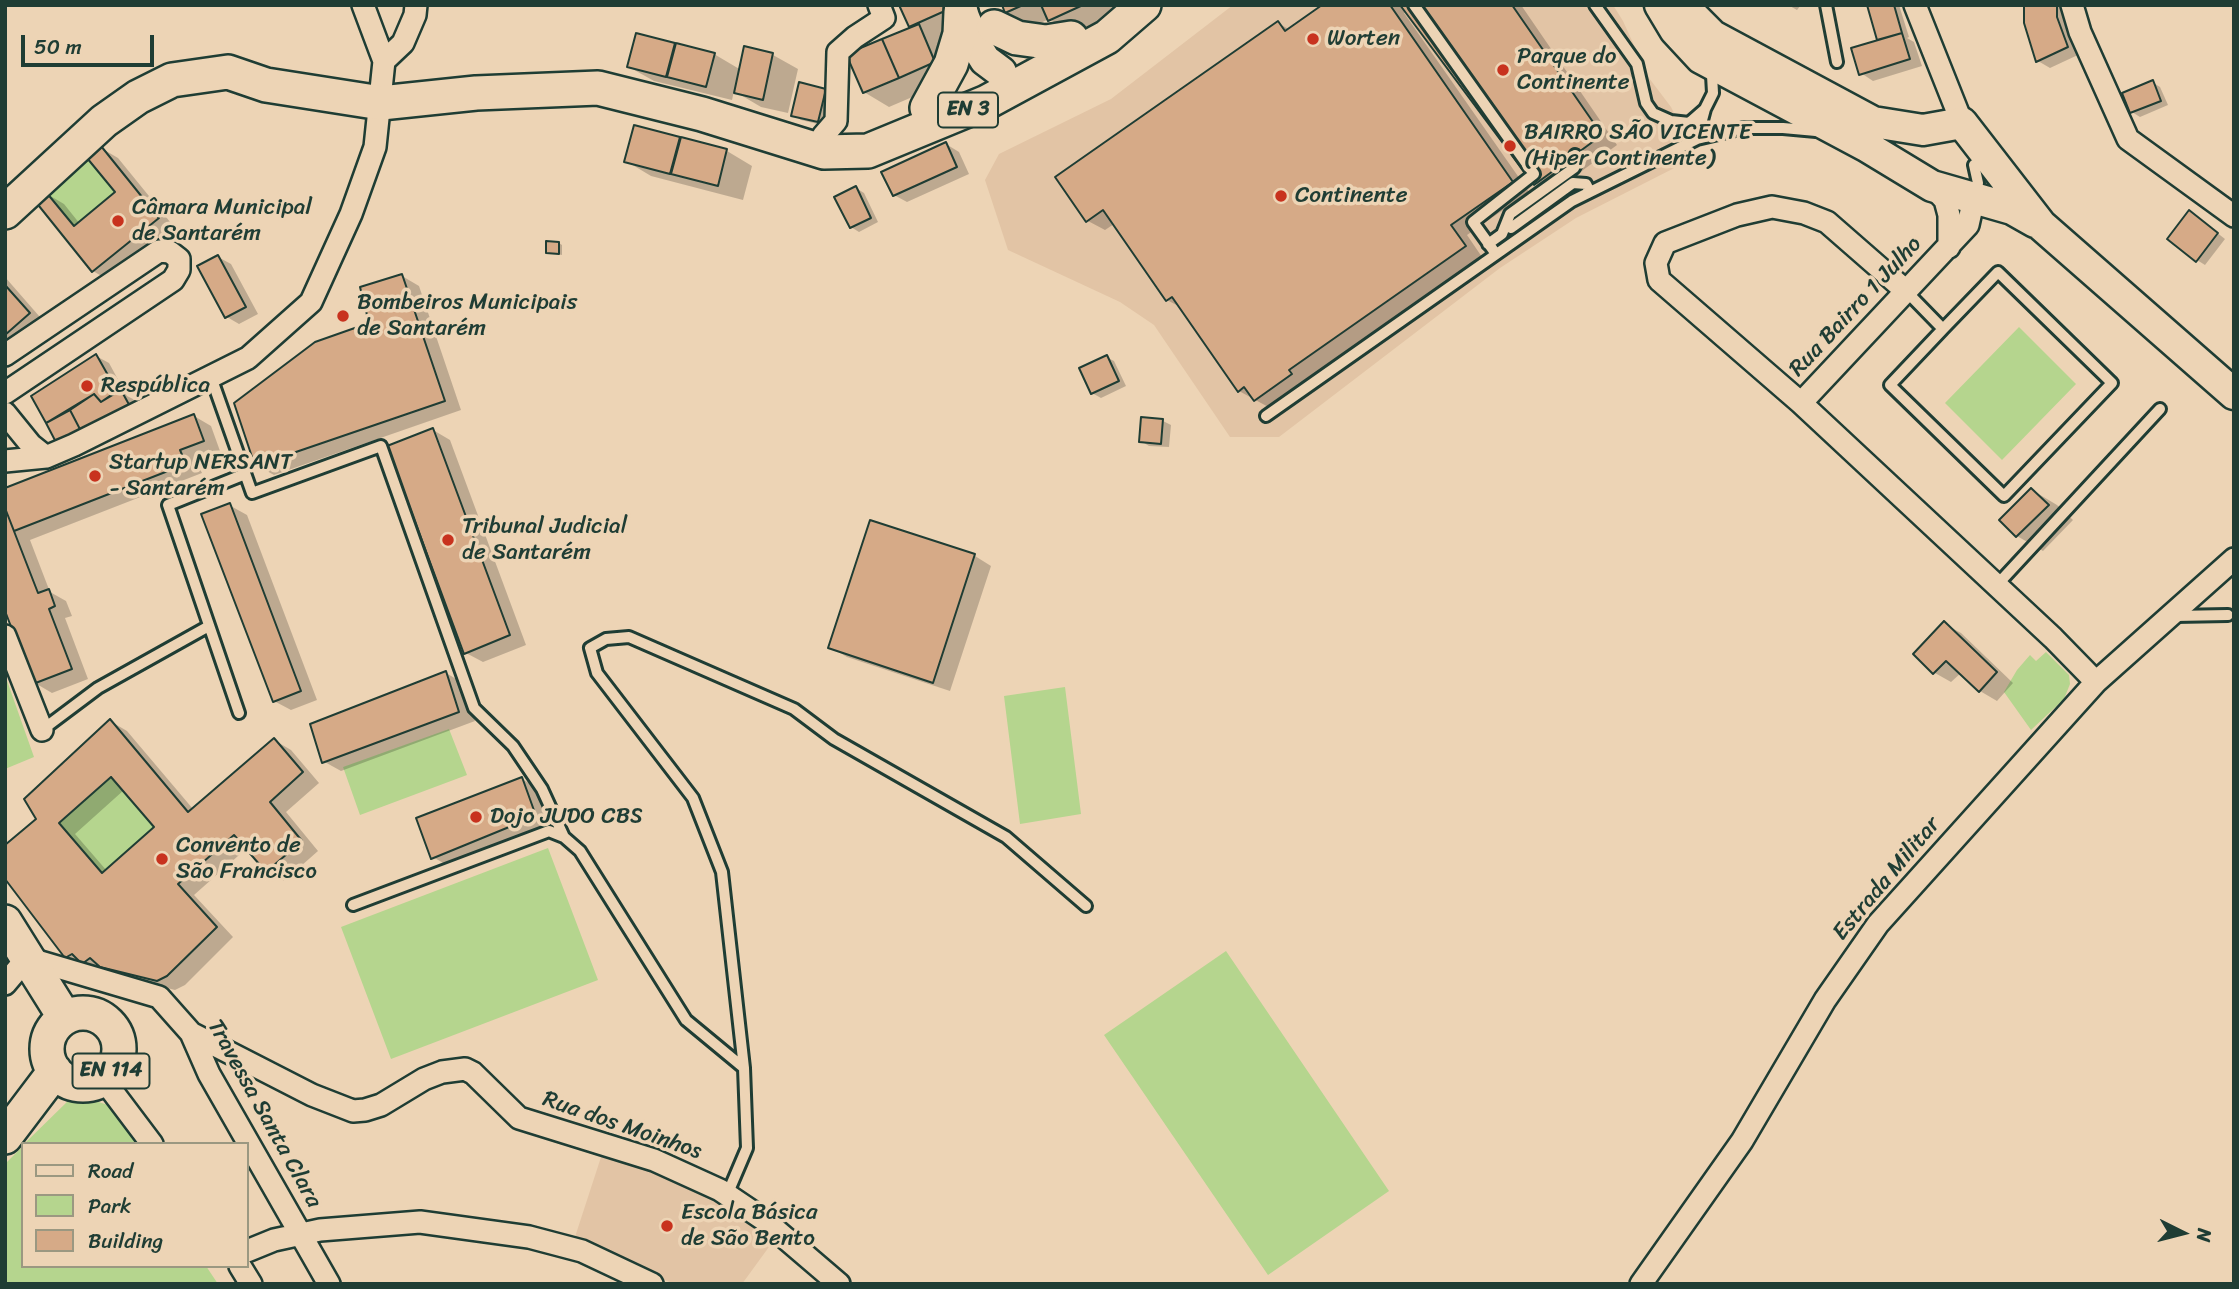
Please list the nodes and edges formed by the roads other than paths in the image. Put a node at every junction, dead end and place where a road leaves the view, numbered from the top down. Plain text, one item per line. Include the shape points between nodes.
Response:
1 (363, 5) edge
2 (416, 5) edge
3 (879, 5) edge
4 (1119, 5) edge
5 (1144, 5) edge
6 (1414, 5) edge
7 (1595, 5) edge
8 (1660, 5) edge
9 (1685, 5) edge
10 (1826, 5) edge
11 (1914, 5) edge
12 (2072, 5) edge
13 (973, 12) edge
14 (1071, 38) junction
15 (1701, 58) junction
16 (384, 61) junction
17 (1838, 62) dead end
18 (1005, 81) junction
19 (381, 103) junction
20 (927, 108) junction
21 (1705, 109) junction
22 (1842, 133) junction
23 (822, 136) junction
24 (773, 138) junction
25 (1697, 139) junction
26 (1971, 142) junction
27 (1575, 155) dead end
28 (1933, 186) junction
29 (1590, 192) junction
30 (1971, 211) junction
31 (5, 212) edge
32 (2234, 216) edge
33 (2041, 225) junction
34 (1511, 228) dead end
35 (1488, 244) junction
36 (1949, 247) junction
37 (1496, 254) junction
38 (1906, 291) junction
39 (1943, 329) junction
40 (5, 355) edge
41 (211, 377) junction
42 (5, 393) edge
43 (2234, 394) edge
44 (1801, 404) junction
45 (2160, 409) dead end
46 (5, 413) edge
47 (1266, 416) dead end
48 (46, 457) junction
49 (5, 461) edge
50 (245, 474) junction
51 (2234, 559) edge
52 (1996, 586) junction
53 (2228, 615) dead end
54 (2170, 616) junction
55 (209, 626) junction
56 (5, 636) edge
57 (2096, 682) junction
58 (239, 713) dead end
59 (42, 730) joint
60 (564, 837) junction
61 (353, 905) dead end
62 (1086, 906) dead end
63 (5, 922) edge
64 (27, 958) junction
65 (5, 984) edge
66 (65, 1018) junction
67 (191, 1033) junction
68 (744, 1068) junction
69 (55, 1071) junction
70 (103, 1079) junction
71 (5, 1138) edge
72 (150, 1142) edge
73 (727, 1195) junction
74 (301, 1234) junction
75 (248, 1251) edge
76 (241, 1268) edge
77 (251, 1284) edge
78 (329, 1284) edge
79 (652, 1284) edge
80 (839, 1284) edge
81 (1641, 1284) edge

1 - 16 street
2 - 16 street via 403,43
3 - 23 street via 884,18 838,52 836,121
4 - 14 main road, EN 3
5 - 18 main road, EN 3 via 1107,37
6 - 35 lane via 1534,174 1473,222
7 - 21 lane via 1637,64 1646,103 1653,113 1689,123
8 - 15 street
9 - 26 street via 1713,36 1873,122
10 - 17 lane
11 - 26 street
12 - 32 street via 2128,139
13 - 14 main road via 1017,38
13 - 18 street via 1002,52
13 - 20 main road
14 - 18 main road, EN 3
15 - 21 lane via 1712,75 1713,93
15 - 22 street
16 - 19 street
18 - 20 main road, EN 3
18 - 24 main road, EN 3 via 987,102 868,151 824,152
19 - 24 main road, EN 3 via 476,93 598,89 702,114
19 - 31 main road, EN 3 via 266,85 229,72 172,80 104,121
19 - 41 street via 375,147 351,215 311,302 248,358
20 - 23 main road, EN 3 via 867,135
21 - 25 lane
22 - 25 lane via 1744,128
22 - 28 street
23 - 24 main road, EN 3
25 - 29 lane
26 - 28 street via 1965,177
26 - 30 lane via 1978,183
26 - 33 street
27 - 35 lane via 1574,168 1510,214 1502,234
28 - 30 street
28 - 36 street via 1949,215
29 - 34 lane via 1582,182 1573,183
29 - 37 lane
30 - 33 street via 2012,209
30 - 36 street, Rua Bairro 1 Julho
33 - 43 street
35 - 37 lane
36 - 38 street, Rua Bairro 1 Julho
37 - 47 lane
38 - 39 lane
38 - 44 street, Rua Bairro 1 Julho
38 - 44 street via 1827,222 1804,213 1772,207 1737,215 1665,243 1656,263 1659,280
39 - 39 lane via 1890,385 2004,496 2112,383 1998,272
40 - 42 street via 159,251 179,259 173,280
41 - 48 street
41 - 50 lane
44 - 52 street
45 - 52 lane
46 - 48 street
48 - 49 street
50 - 55 lane via 168,505
50 - 60 lane via 252,493 381,446 474,708 513,746 542,789
51 - 54 street, Estrada Militar
52 - 57 street
53 - 54 lane
54 - 57 street, Estrada Militar
55 - 58 lane
55 - 59 lane via 98,688
56 - 59 street
57 - 81 street, Estrada Militar via 1878,924 1825,1000 1742,1141
60 - 61 lane via 549,831
60 - 68 lane via 580,851 686,1020
62 - 68 lane via 1006,837 834,739 794,709 649,644 629,637 606,639 590,648 597,673 693,798 722,872
63 - 64 main road
64 - 65 street
64 - 66 main road
64 - 67 street, Travessa Santa Clara via 159,997
66 - 69 main road, EN 114 via 50,1036 48,1048
66 - 70 main road, EN 114 via 89,1013 101,1017 117,1035 118,1060
67 - 73 street, Rua dos Moinhos via 353,1111 381,1105 442,1072 465,1069 519,1118 654,1160
67 - 74 street, Travessa Santa Clara via 209,1074
68 - 73 lane via 747,1148
69 - 70 main road, EN 114 via 72,1083
69 - 71 main road, EN 114
70 - 72 street
73 - 80 street, Rua dos Moinhos via 763,1219
74 - 75 street
74 - 78 street, Travessa Santa Clara
74 - 79 street via 420,1222 461,1227 582,1251
76 - 77 street

